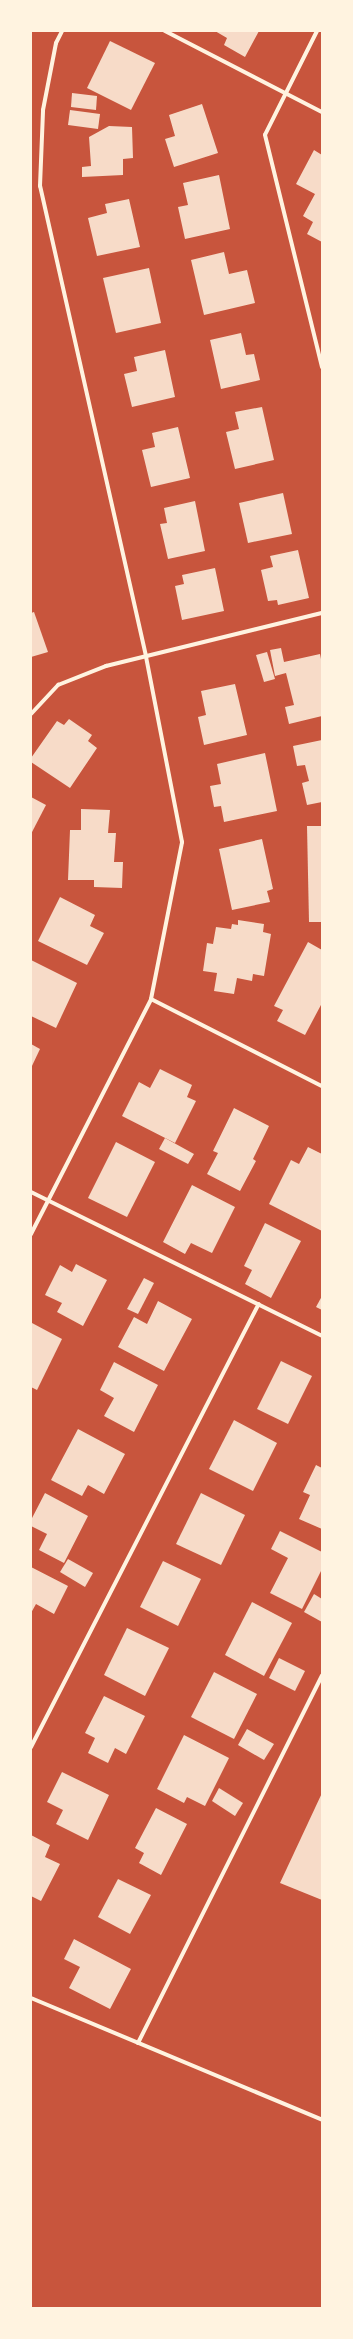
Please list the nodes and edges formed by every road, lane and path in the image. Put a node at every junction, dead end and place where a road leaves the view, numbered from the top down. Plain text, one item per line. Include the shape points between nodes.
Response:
1 (62, 31) edge
2 (165, 31) edge
3 (317, 31) edge
4 (285, 93) junction
5 (322, 112) edge
6 (321, 354) edge
7 (322, 367) edge
8 (322, 613) edge
9 (146, 656) junction
10 (31, 714) edge
11 (151, 999) junction
12 (322, 1086) edge
13 (31, 1192) edge
14 (48, 1200) junction
15 (31, 1234) edge
16 (259, 1304) junction
17 (322, 1336) edge
18 (322, 1675) edge
19 (31, 1747) edge
20 (31, 1998) edge
21 (138, 2043) junction
22 (322, 2120) edge

1 - 9 street via 56,43 43,110 40,186
2 - 4 street
3 - 4 street
4 - 5 street
4 - 6 street via 265,135
6 - 7 street
8 - 9 street
9 - 10 street via 106,666 58,685
9 - 11 street via 182,842
11 - 12 street
11 - 14 street
13 - 14 street
14 - 15 street
14 - 16 street
16 - 17 street
16 - 19 street
18 - 21 street
20 - 21 street
21 - 22 street

